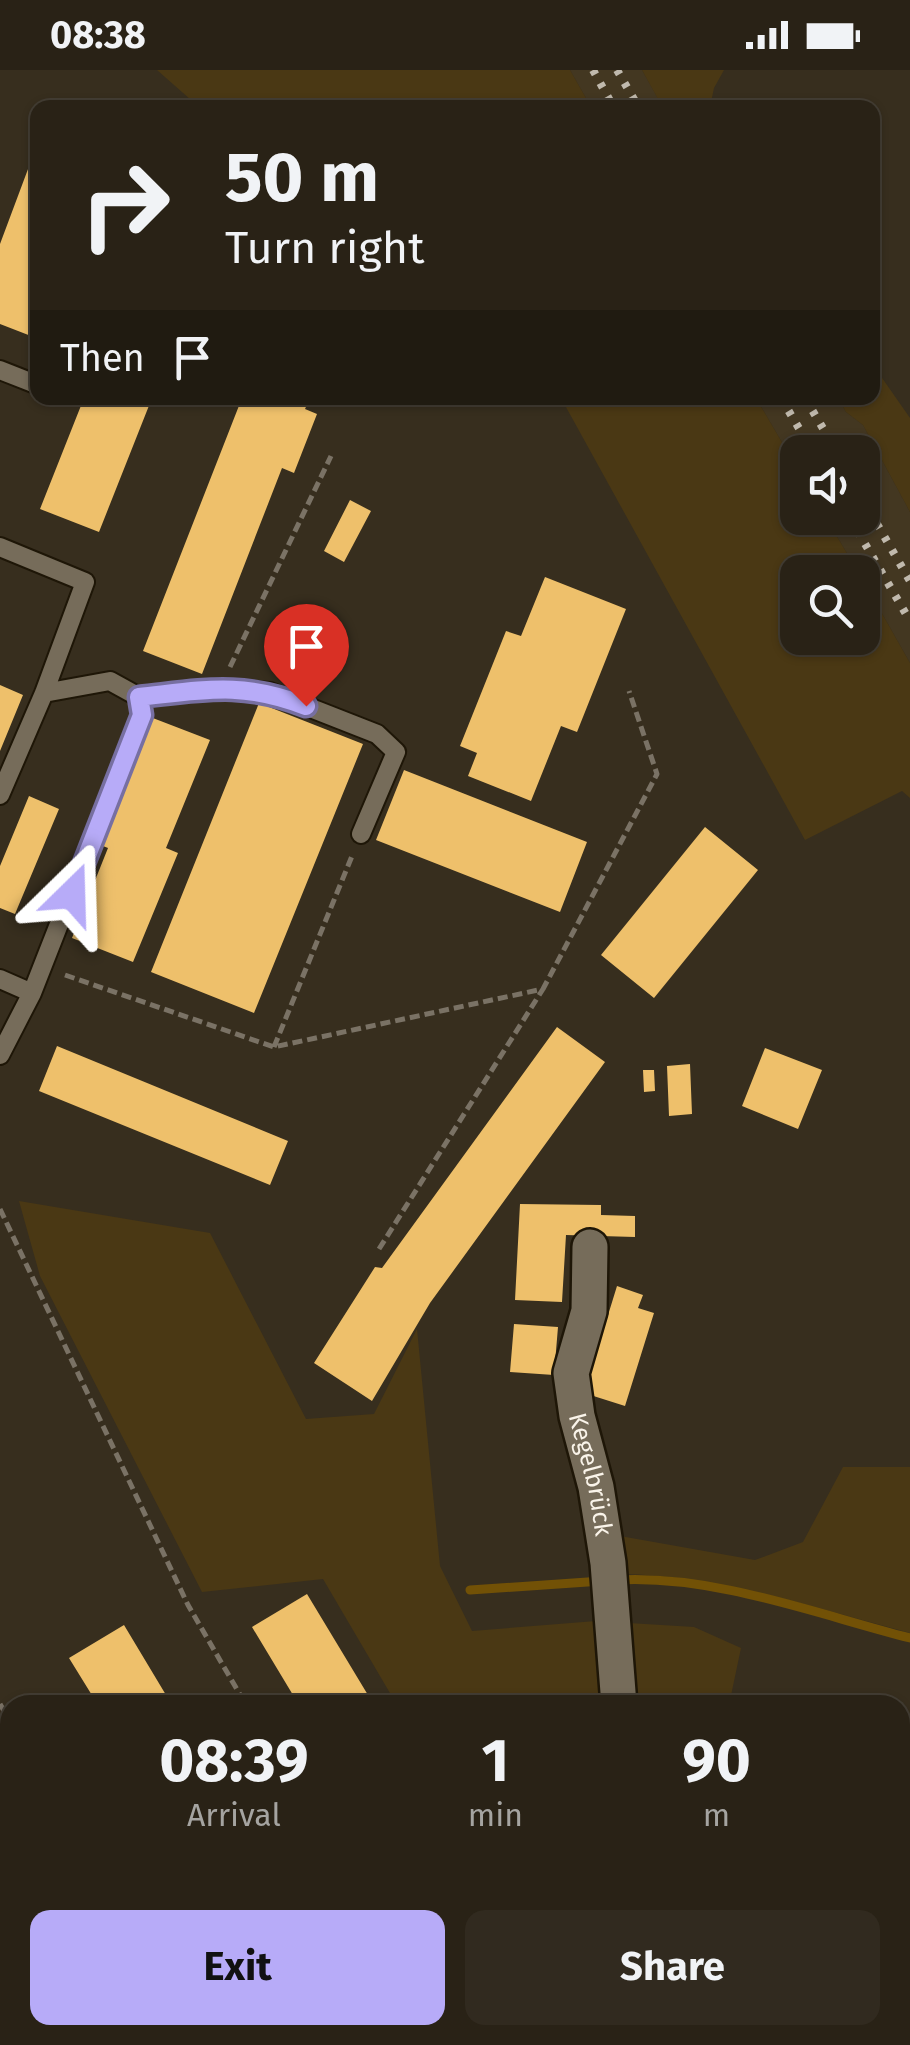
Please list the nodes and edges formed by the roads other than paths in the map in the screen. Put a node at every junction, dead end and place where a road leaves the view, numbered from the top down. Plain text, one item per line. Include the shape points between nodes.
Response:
1 (0, 370) edge
2 (30, 382) edge
3 (0, 547) edge
4 (44, 694) junction
5 (139, 697) junction
6 (2, 784) edge
7 (361, 834) road end
8 (0, 978) edge
9 (32, 993) junction
10 (0, 1055) edge
11 (590, 1247) dead end
12 (618, 1695) edge

1 - 2 lane
3 - 4 lane via 85,582
4 - 5 lane via 110,681
4 - 6 lane
5 - 7 lane via 220,688 270,692 377,734 396,752
5 - 9 lane via 142,715
8 - 9 lane
9 - 10 lane
11 - 12 street, Kegelbrück via 588,1311 572,1373 608,1563

